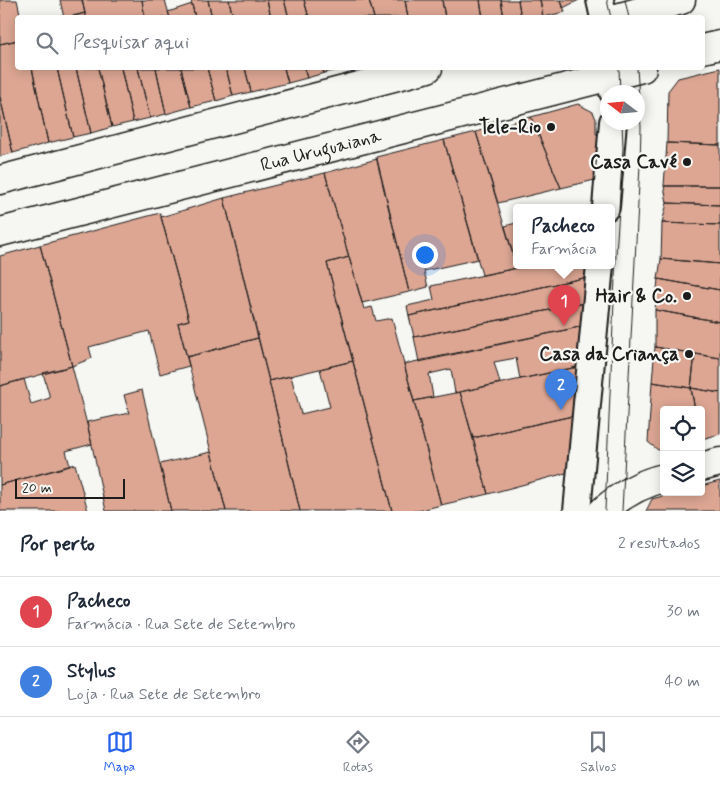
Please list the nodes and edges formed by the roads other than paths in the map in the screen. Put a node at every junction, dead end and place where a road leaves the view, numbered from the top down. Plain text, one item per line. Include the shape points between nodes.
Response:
1 (600, 0) edge
2 (681, 0) edge
3 (603, 15) edge
4 (628, 15) edge
5 (720, 45) edge
6 (705, 48) edge
7 (420, 70) edge
8 (636, 70) edge
9 (612, 78) edge
10 (612, 130) edge
11 (0, 180) edge
12 (606, 204) edge
13 (0, 232) edge
14 (600, 269) edge
15 (720, 462) edge
16 (705, 467) edge
17 (660, 479) edge
18 (577, 511) edge
19 (603, 511) edge

1 - 3 street
2 - 4 street
5 - 6 street
7 - 11 street
8 - 9 street, Rua Uruguaiana
9 - 13 street, Rua Uruguaiana
10 - 12 street
14 - 18 street
15 - 16 street
17 - 19 street via 623,496

